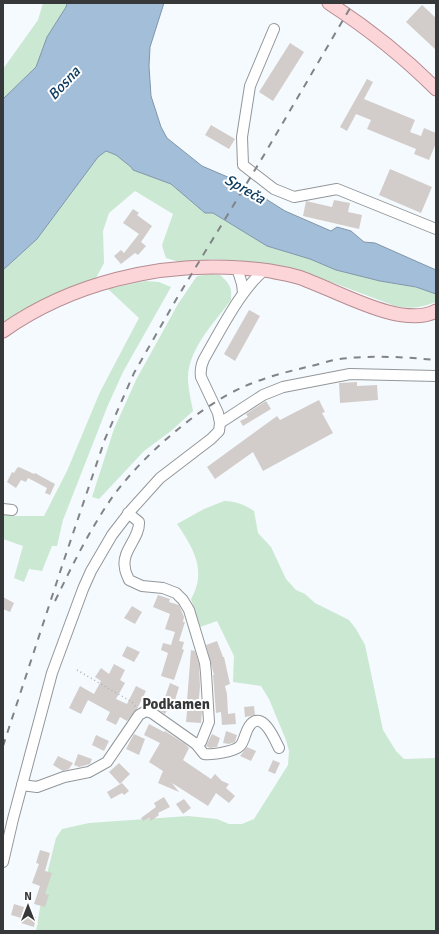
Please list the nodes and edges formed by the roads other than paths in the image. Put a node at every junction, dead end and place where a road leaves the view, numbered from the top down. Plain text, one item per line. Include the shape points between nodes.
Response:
1 (329, 3) edge
2 (274, 29) dead end
3 (436, 89) edge
4 (436, 229) edge
5 (237, 268) junction
6 (265, 270) junction
7 (243, 293) junction
8 (436, 311) edge
9 (3, 331) edge
10 (436, 376) edge
11 (220, 423) junction
12 (128, 513) junction
13 (196, 744) junction
14 (279, 748) dead end
15 (22, 785) junction
16 (3, 862) edge

1 - 3 main road via 378,36
2 - 4 street via 250,86 242,137 243,165 274,189 294,197 337,189
5 - 6 main road
5 - 7 street
5 - 9 main road via 209,266 170,269 107,282 46,306
6 - 7 street
6 - 8 main road via 298,277 373,307 398,314 418,316
7 - 11 street via 204,359 200,371
10 - 11 street via 350,374 283,387 263,395
11 - 12 street via 216,436 160,478
12 - 13 street via 139,523 138,531 126,555 124,567 129,580 142,586 163,588 176,593 189,610 205,663 209,722 201,742
12 - 15 street via 112,535 83,589 52,673
13 - 14 street via 204,754 211,755 236,749 251,724 256,721 263,722 270,730
13 - 15 street via 146,711 139,715 107,762 89,772 37,786
15 - 16 street

